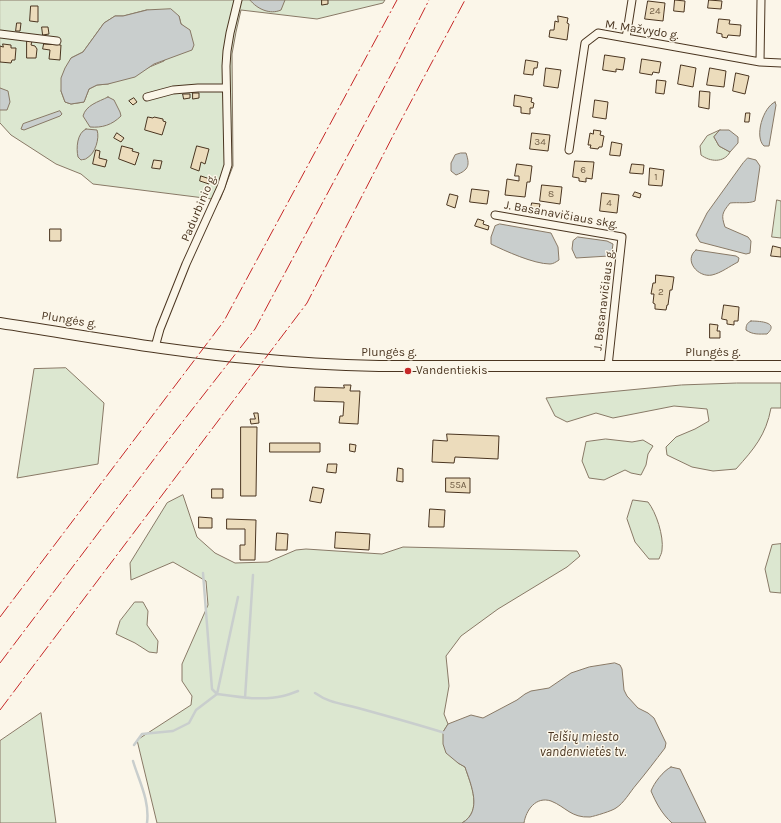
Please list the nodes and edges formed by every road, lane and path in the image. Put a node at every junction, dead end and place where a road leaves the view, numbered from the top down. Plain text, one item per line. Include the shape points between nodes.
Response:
1 (238, 0) edge
2 (632, 0) edge
3 (761, 0) edge
4 (0, 34) edge
5 (626, 38) junction
6 (57, 40) dead end
7 (760, 62) junction
8 (781, 63) edge
9 (226, 88) junction
10 (147, 97) dead end
11 (570, 150) dead end
12 (495, 214) dead end
13 (622, 237) joint
14 (0, 323) edge
15 (155, 346) junction
16 (608, 366) junction
17 (781, 366) edge

1 - 9 street, Padurbinio g. via 226,51
2 - 5 street
3 - 7 street
4 - 6 street
5 - 7 street, M. Mažvydo g.
5 - 11 street, M. Mažvydo g. via 598,33 585,42
7 - 8 street, M. Mažvydo g.
9 - 10 street via 173,90
9 - 15 street, Padurbinio g. via 228,165
12 - 13 street, J. Basanavičiaus skg.
13 - 16 street, J. Basanavičiaus g.
14 - 15 main road, Plungės g.
15 - 16 main road, Plungės g. via 257,360 338,365
16 - 17 main road, Plungės g.

